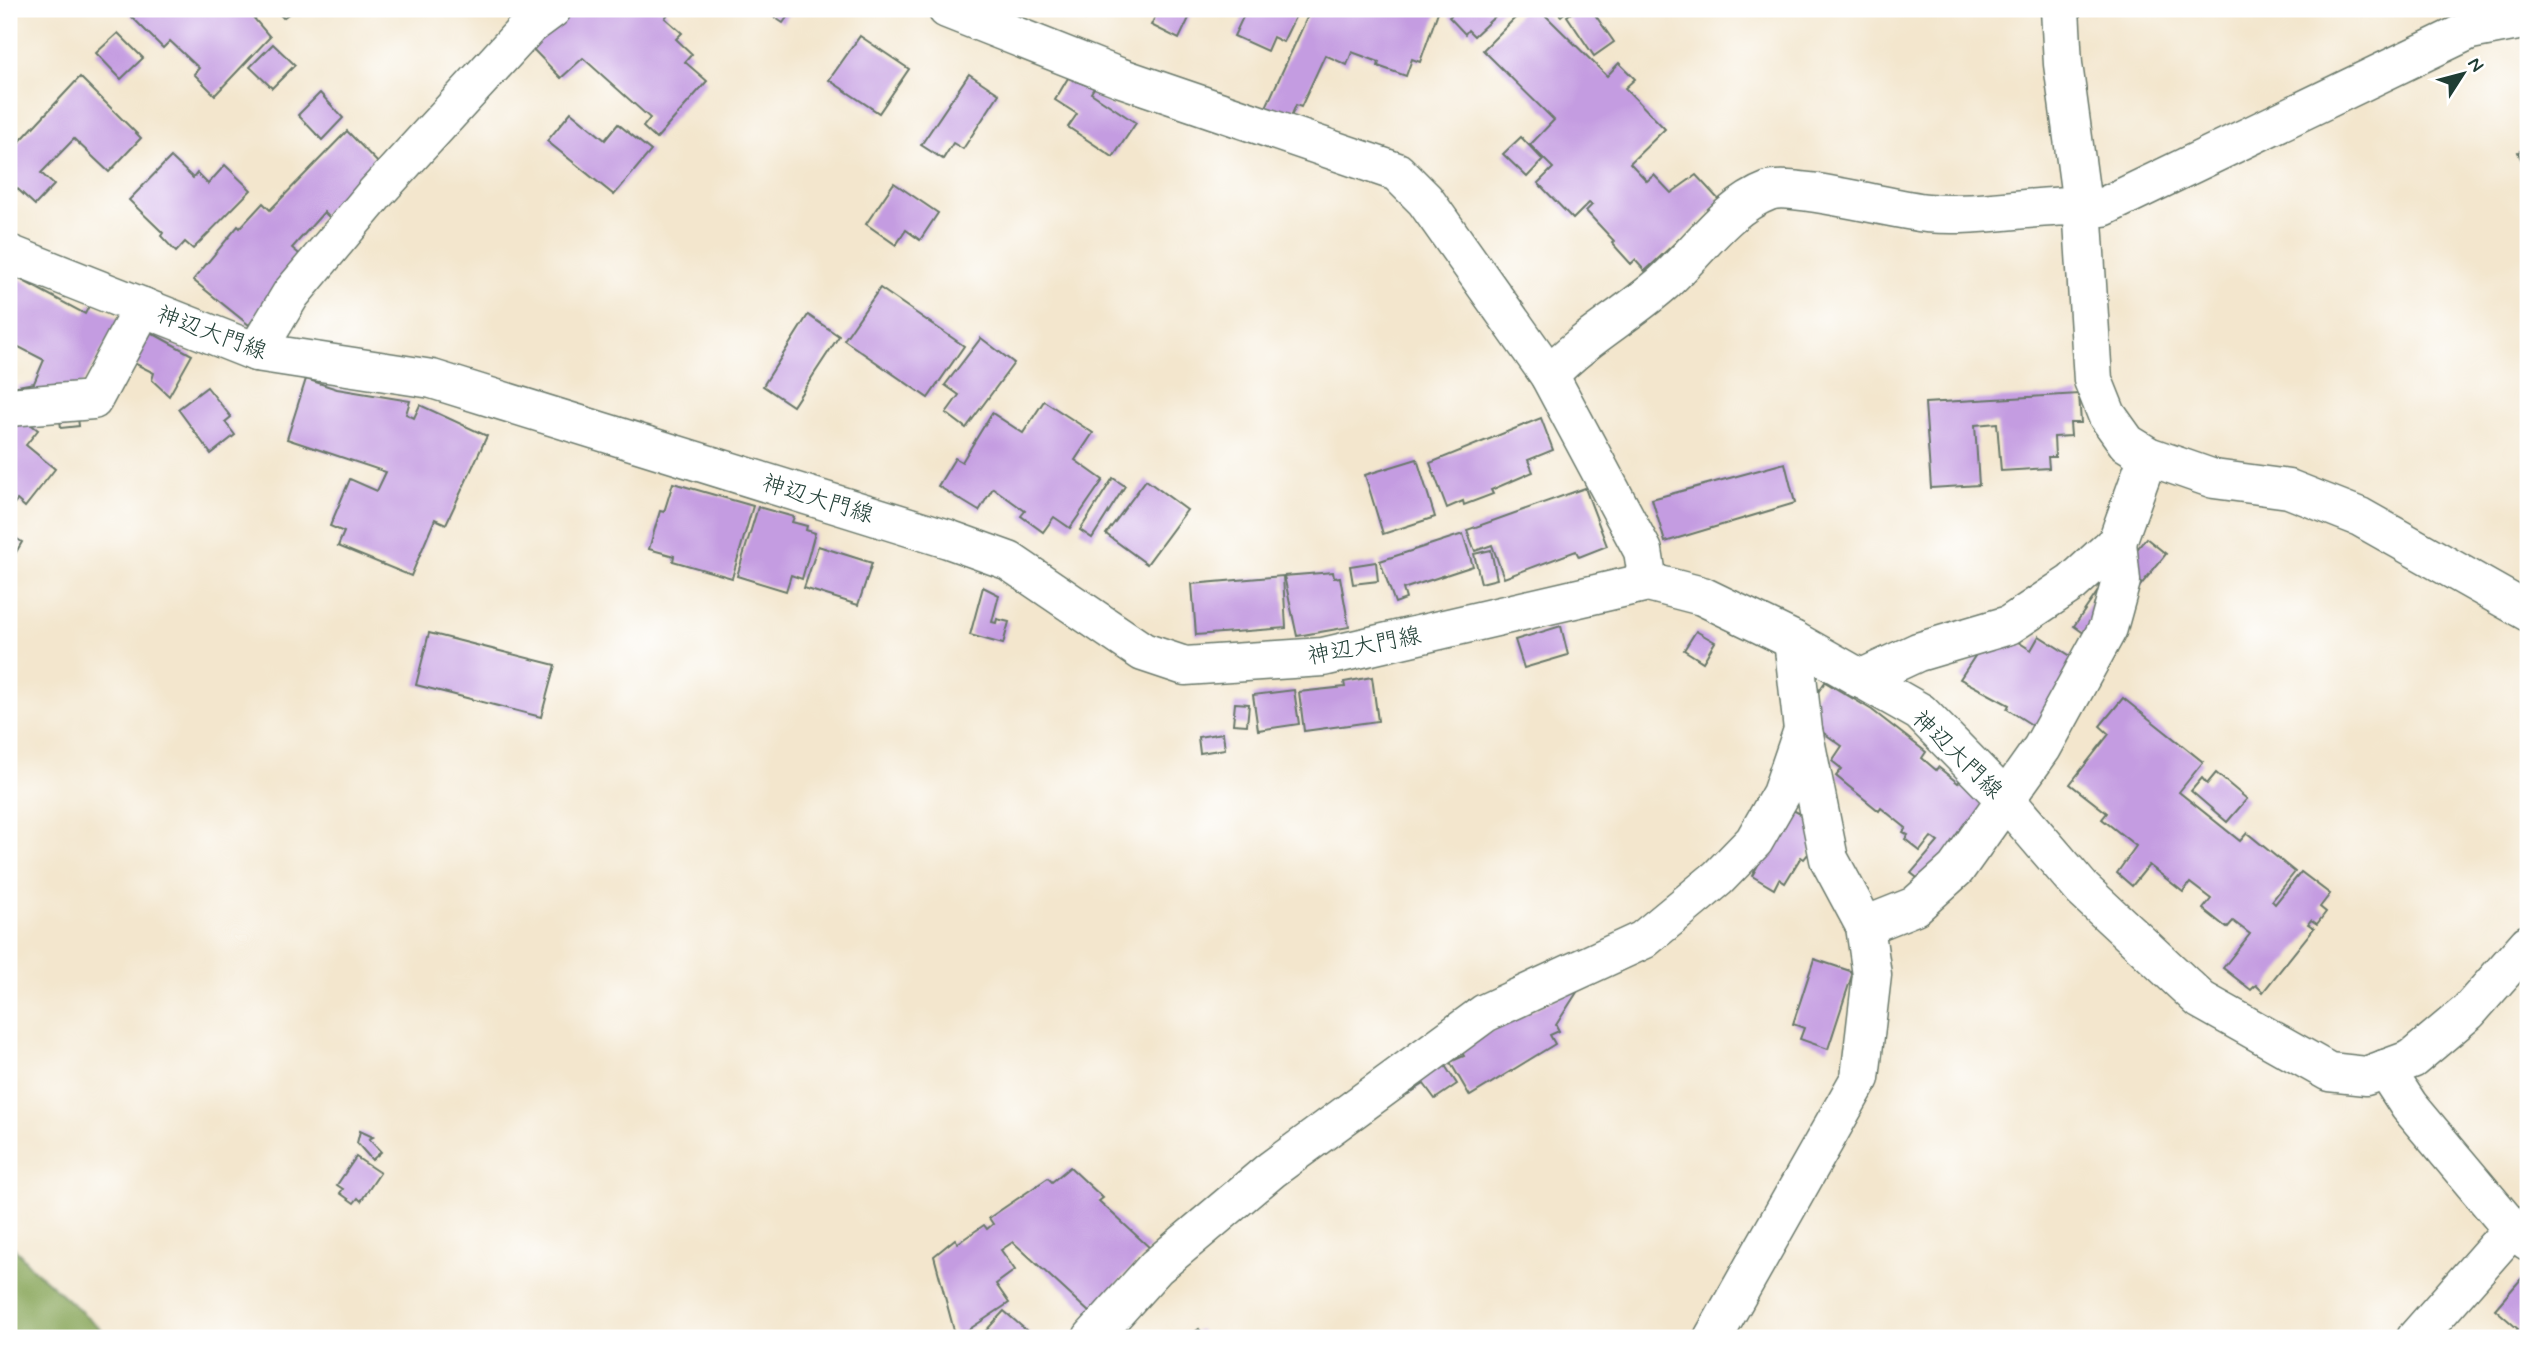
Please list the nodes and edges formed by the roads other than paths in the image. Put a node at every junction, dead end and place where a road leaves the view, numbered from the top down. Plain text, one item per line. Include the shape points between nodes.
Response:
1 (552, 9) edge
2 (947, 9) edge
3 (2060, 9) edge
4 (2528, 19) edge
5 (2082, 205) junction
6 (9, 254) edge
7 (143, 307) junction
8 (256, 352) junction
9 (1549, 375) junction
10 (9, 407) edge
11 (2148, 456) junction
12 (2117, 542) junction
13 (1648, 582) junction
14 (2528, 612) edge
15 (1793, 640) junction
16 (1860, 679) junction
17 (1803, 730) junction
18 (2004, 798) junction
19 (1864, 926) junction
20 (2528, 944) edge
21 (2385, 1069) junction
22 (2520, 1235) edge
23 (1092, 1338) edge
24 (1713, 1338) edge
25 (2416, 1338) edge

1 - 8 street via 529,26 374,195 291,294
2 - 9 street via 1119,77 1397,172 1425,201
3 - 5 street
4 - 5 street via 2470,30 2102,207
5 - 9 street via 2001,213 1927,213 1772,190 1742,204 1661,285 1573,349
5 - 11 street via 2093,380 2127,443
6 - 7 street, 神辺大門線
7 - 8 street, 神辺大門線
7 - 10 street via 93,400
8 - 13 street, 神辺大門線 via 432,379 948,539 1009,561 1143,652 1185,666 1322,657
9 - 13 street via 1643,551
11 - 12 street
11 - 14 street via 2214,479 2289,489 2360,517
12 - 16 street via 2072,583 2009,625 1918,652
12 - 18 street via 2121,582 2108,628 2042,748
13 - 15 street, 神辺大門線 via 1702,596
15 - 16 street, 神辺大門線
15 - 17 street
16 - 18 street, 神辺大門線 via 1920,712
17 - 19 street via 1829,859
17 - 23 street via 1781,794 1754,841 1718,878 1643,940 1485,1013 1271,1170 1156,1267
18 - 19 street via 1956,869 1915,906
18 - 21 street, 神辺大門線 via 2083,890 2201,1000 2329,1072 2365,1076
19 - 24 street via 1872,975 1860,1078
20 - 21 street, 神辺大門線 via 2468,1012 2412,1059
21 - 22 street via 2409,1106
22 - 25 street

